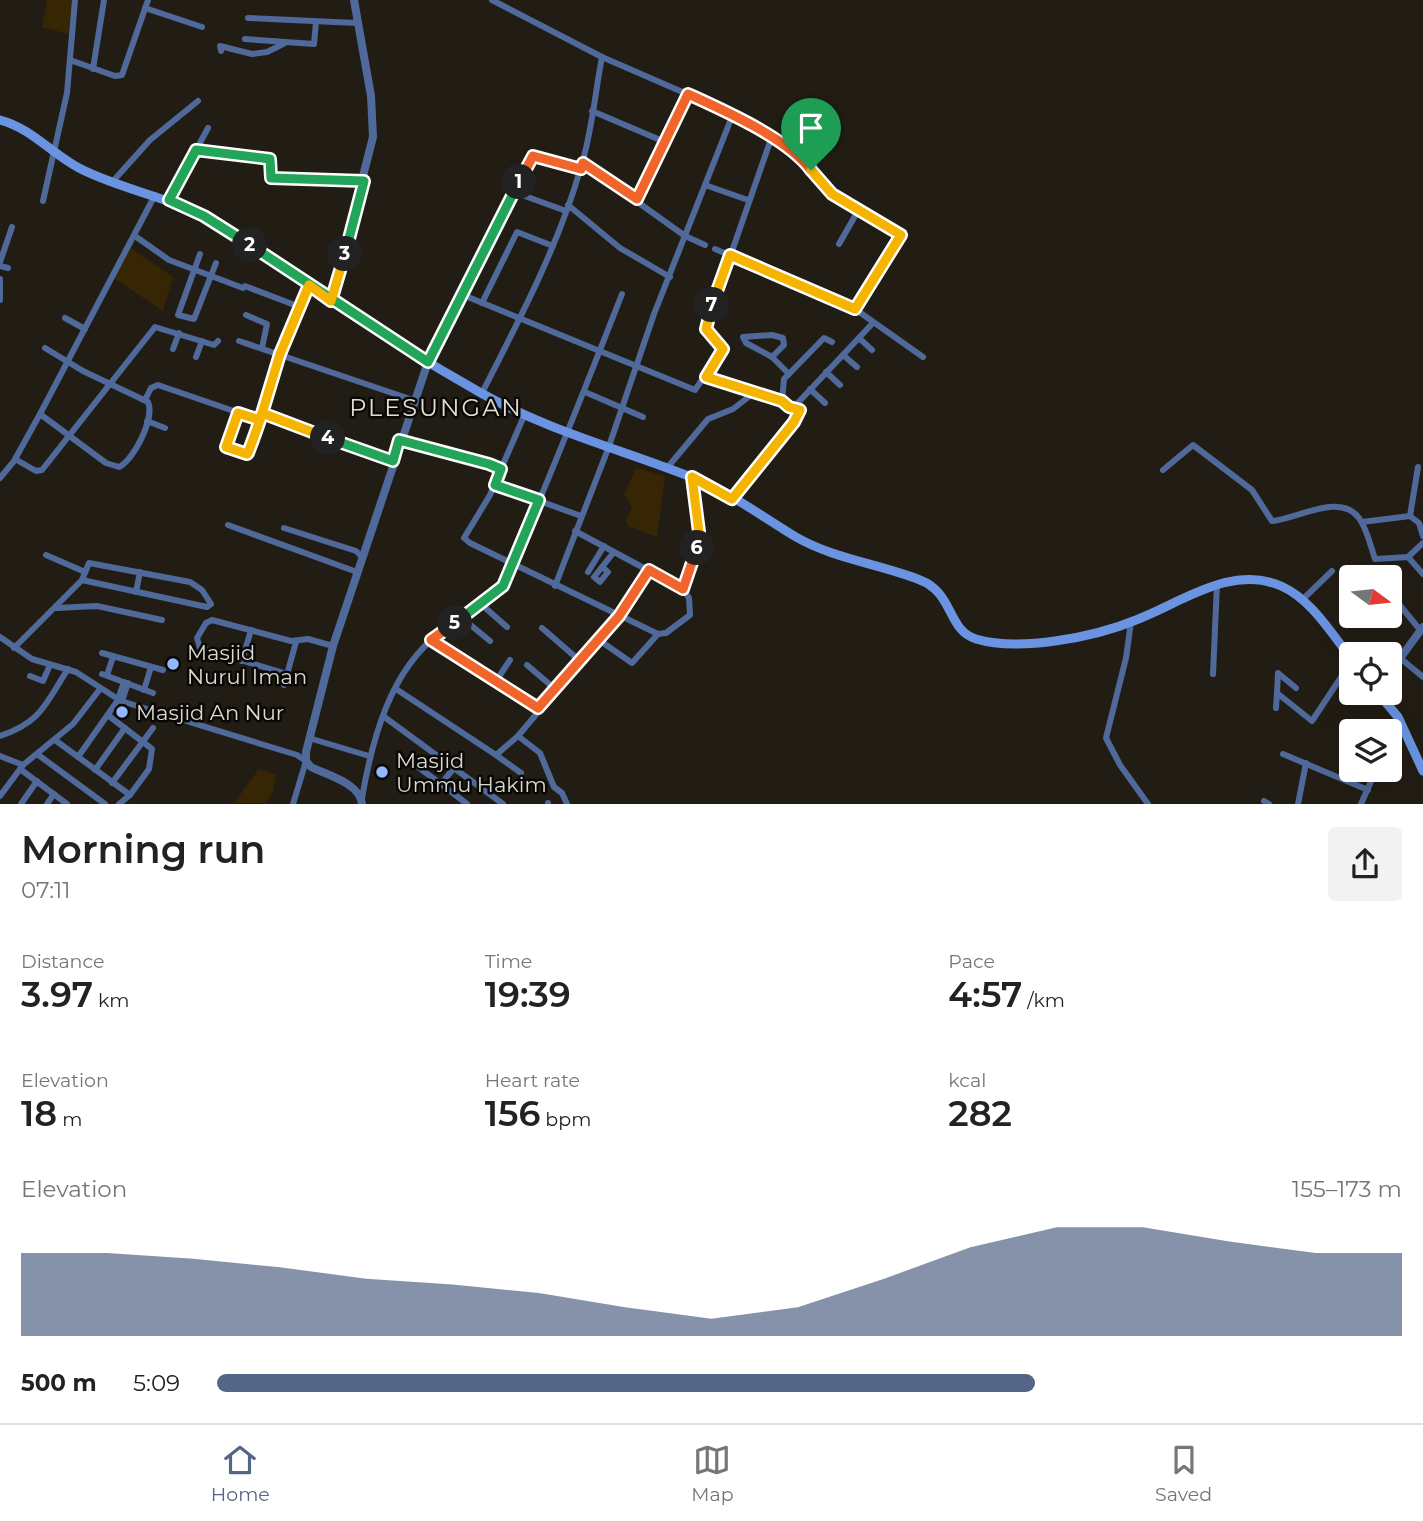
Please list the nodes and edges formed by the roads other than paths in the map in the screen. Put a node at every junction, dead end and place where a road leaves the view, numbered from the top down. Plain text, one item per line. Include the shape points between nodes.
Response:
1 (75, 0) edge
2 (104, 0) edge
3 (148, 0) edge
4 (354, 0) edge
5 (492, 0) edge
6 (145, 8) junction
7 (248, 18) dead end
8 (316, 22) junction
9 (356, 23) junction
10 (202, 27) dead end
11 (245, 39) dead end
12 (287, 42) junction
13 (221, 51) dead end
14 (602, 57) junction
15 (70, 60) junction
16 (93, 69) junction
17 (688, 94) junction
18 (198, 102) dead end
19 (592, 111) junction
20 (733, 114) junction
21 (0, 120) edge
22 (208, 128) dead end
23 (771, 139) junction
24 (665, 142) junction
25 (196, 150) junction
26 (55, 152) junction
27 (582, 166) junction
28 (114, 180) junction
29 (364, 181) junction
30 (705, 185) junction
31 (514, 192) junction
32 (155, 195) junction
33 (637, 199) junction
34 (169, 200) junction
35 (748, 200) junction
36 (43, 201) dead end
37 (567, 208) junction
38 (859, 209) junction
39 (12, 227) dead end
40 (135, 236) junction
41 (685, 236) junction
42 (839, 244) dead end
43 (705, 245) dead end
44 (553, 246) junction
45 (715, 249) dead end
46 (200, 254) dead end
47 (730, 255) junction
48 (216, 263) dead end
49 (0, 264) edge
50 (8, 268) dead end
51 (194, 269) junction
52 (211, 275) junction
53 (670, 277) junction
54 (0, 279) edge
55 (309, 285) junction
56 (622, 293) dead end
57 (463, 295) junction
58 (0, 300) edge
59 (331, 301) junction
60 (482, 303) junction
61 (300, 307) junction
62 (855, 309) junction
63 (246, 315) dead end
64 (65, 318) dead end
65 (519, 320) junction
66 (871, 325) dead end
67 (85, 329) junction
68 (179, 333) junction
69 (859, 338) junction
70 (202, 341) junction
71 (218, 341) dead end
72 (239, 341) dead end
73 (832, 342) dead end
74 (45, 348) dead end
75 (262, 348) junction
76 (173, 349) dead end
77 (872, 350) dead end
78 (599, 352) junction
79 (280, 354) junction
80 (843, 355) junction
81 (196, 357) dead end
82 (772, 357) junction
83 (923, 357) dead end
84 (66, 362) junction
85 (428, 362) junction
86 (635, 366) junction
87 (856, 368) dead end
88 (826, 372) junction
89 (789, 374) junction
90 (706, 377) junction
91 (109, 383) junction
92 (840, 385) dead end
93 (810, 389) junction
94 (585, 392) junction
95 (755, 392) junction
96 (482, 393) junction
97 (145, 400) junction
98 (413, 400) junction
99 (782, 401) junction
100 (825, 402) dead end
101 (622, 407) junction
102 (793, 408) junction
103 (238, 413) junction
104 (40, 414) junction
105 (524, 416) junction
106 (261, 417) junction
107 (643, 417) dead end
108 (147, 421) junction
109 (165, 428) dead end
110 (69, 434) junction
111 (568, 434) junction
112 (399, 440) junction
113 (608, 449) junction
114 (15, 459) junction
115 (393, 461) junction
116 (1418, 467) dead end
117 (667, 468) junction
118 (501, 469) junction
119 (1163, 470) dead end
120 (0, 478) edge
121 (693, 482) junction
122 (495, 485) junction
123 (732, 499) junction
124 (539, 500) junction
125 (581, 516) junction
126 (1409, 516) junction
127 (1362, 522) junction
128 (228, 526) dead end
129 (284, 528) dead end
130 (575, 531) junction
131 (1423, 536) edge
132 (1423, 543) edge
133 (604, 547) junction
134 (614, 552) junction
135 (46, 555) dead end
136 (361, 556) junction
137 (1408, 557) junction
138 (513, 565) junction
139 (602, 567) dead end
140 (649, 570) junction
141 (1332, 571) dead end
142 (85, 572) junction
143 (140, 572) junction
144 (357, 572) junction
145 (588, 572) dead end
146 (1423, 573) edge
147 (82, 580) junction
148 (1217, 584) junction
149 (555, 586) junction
150 (683, 589) junction
151 (136, 592) junction
152 (1302, 600) junction
153 (482, 605) junction
154 (1402, 606) edge
155 (57, 608) junction
156 (619, 616) junction
157 (462, 618) junction
158 (162, 620) dead end
159 (1131, 622) junction
160 (508, 627) dead end
161 (542, 628) dead end
162 (1422, 629) edge
163 (251, 630) junction
164 (658, 634) junction
165 (0, 637) edge
166 (431, 640) junction
167 (599, 640) junction
168 (490, 641) dead end
169 (296, 642) junction
170 (1339, 645) edge
171 (333, 646) junction
172 (14, 648) junction
173 (102, 653) dead end
174 (1402, 655) edge
175 (113, 657) junction
176 (510, 660) dead end
177 (1402, 660) edge
178 (242, 661) junction
179 (580, 661) junction
180 (50, 665) junction
181 (527, 665) dead end
182 (151, 667) junction
183 (68, 669) junction
184 (163, 670) dead end
185 (287, 674) junction
186 (1213, 674) dead end
187 (30, 676) dead end
188 (1423, 677) edge
189 (1339, 679) edge
190 (496, 681) junction
191 (126, 683) junction
192 (284, 685) dead end
193 (1296, 688) dead end
194 (100, 689) junction
195 (396, 689) junction
196 (555, 689) junction
197 (144, 690) junction
198 (153, 693) dead end
199 (1277, 693) junction
200 (119, 700) junction
201 (1388, 705) edge
202 (538, 708) junction
203 (1276, 708) dead end
204 (109, 716) junction
205 (383, 716) junction
206 (1398, 718) joint
207 (125, 728) junction
208 (153, 728) dead end
209 (0, 736) edge
210 (518, 736) junction
211 (309, 738) junction
212 (55, 740) junction
213 (143, 741) junction
214 (37, 754) junction
215 (1283, 754) dead end
216 (496, 755) junction
217 (369, 756) junction
218 (0, 757) edge
219 (78, 757) junction
220 (306, 761) junction
221 (410, 761) dead end
222 (1306, 763) junction
223 (1422, 764) edge
224 (21, 767) junction
225 (454, 768) junction
226 (95, 770) junction
227 (521, 773) dead end
228 (37, 781) junction
229 (1371, 782) edge
230 (113, 783) junction
231 (441, 784) junction
232 (1368, 790) junction
233 (54, 794) junction
234 (0, 796) edge
235 (130, 796) junction
236 (362, 801) edge
237 (21, 803) edge
238 (47, 803) edge
239 (67, 803) edge
240 (104, 803) edge
241 (119, 803) edge
242 (293, 803) edge
243 (467, 803) edge
244 (503, 803) edge
245 (567, 803) edge
246 (1148, 803) edge
247 (1298, 803) edge
248 (1361, 803) edge

1 - 15 street
2 - 16 street
3 - 6 street
4 - 9 street
5 - 14 street
6 - 10 street
6 - 16 street via 125,71 115,76
7 - 8 street
8 - 9 street
8 - 12 street via 317,45
9 - 29 street via 373,119
11 - 12 street
12 - 13 street via 260,54 220,46
14 - 17 street
14 - 19 street
15 - 16 street
15 - 26 street
17 - 20 street
17 - 24 street
18 - 28 street via 150,140
19 - 24 street
19 - 27 street
20 - 23 street
20 - 30 street
21 - 26 main road via 33,135
22 - 25 street
23 - 35 street
23 - 38 street via 799,154 832,194
24 - 33 street
25 - 29 street via 270,159 271,178
25 - 34 street
26 - 28 main road via 78,167
26 - 36 street
27 - 31 street via 533,156
27 - 33 street
27 - 37 street
28 - 32 main road
29 - 59 street
30 - 35 street
30 - 41 street
31 - 37 street
31 - 57 street
32 - 34 main road
32 - 40 street
33 - 41 street
34 - 55 main road via 214,223
35 - 47 street
37 - 44 street
37 - 53 street via 620,248
38 - 42 street
38 - 62 street via 899,231 901,238
39 - 49 street
40 - 51 street via 163,257
40 - 67 street
41 - 43 street
41 - 53 street
44 - 60 street via 522,232 516,234
44 - 65 street
45 - 47 street
46 - 51 street
47 - 62 street
47 - 90 street via 706,326 723,349
48 - 52 street
49 - 50 street
51 - 52 street
51 - 52 street via 178,316 194,319
52 - 61 street
53 - 86 street
54 - 58 street
55 - 59 main road
55 - 61 street
56 - 78 street
57 - 60 street
57 - 85 street
59 - 85 main road
60 - 65 street
61 - 79 street
62 - 83 street
63 - 75 street via 267,324
64 - 67 street
65 - 78 street
65 - 96 street
66 - 69 street
67 - 84 street
68 - 70 street
68 - 76 street
68 - 91 street via 158,326
69 - 77 street
69 - 80 street
70 - 71 street via 215,345
70 - 81 street
72 - 75 street
73 - 89 street via 824,338
74 - 84 street
75 - 79 street
78 - 86 street
78 - 94 street
79 - 98 street
79 - 106 street
80 - 87 street
80 - 88 street
82 - 82 street via 746,343 743,337 783,338 784,345
82 - 89 street
84 - 91 street
84 - 104 street
85 - 96 main road
85 - 98 street
86 - 90 street via 692,390
86 - 101 street
88 - 92 street
88 - 93 street
89 - 99 street via 783,382
90 - 95 main road
91 - 97 street
91 - 110 street
93 - 100 street
93 - 102 street
94 - 101 street
94 - 111 street
95 - 99 main road
95 - 117 street via 733,409 708,419
96 - 105 main road
97 - 103 street via 158,385
97 - 108 street via 150,407
98 - 112 street
99 - 102 street
101 - 107 street
101 - 113 street
102 - 123 street via 800,410 794,422
103 - 106 street
103 - 106 street via 226,447 245,454
104 - 110 street
104 - 114 street
105 - 111 main road
105 - 118 street
106 - 115 street
108 - 109 street
108 - 110 street via 127,463 119,467 106,463
110 - 114 street via 42,470
111 - 113 main road
111 - 124 street
112 - 115 street
112 - 118 street
113 - 117 main road
113 - 125 street
114 - 120 street
115 - 136 street
116 - 126 street
117 - 121 main road
118 - 122 street
119 - 127 street via 1193,444 1252,490 1272,521 1334,506 1352,512
121 - 123 main road
121 - 150 street via 699,532
122 - 124 street
122 - 138 street via 464,538
123 - 159 main road via 798,538 940,591 959,627 977,639 1028,642 1093,633
124 - 125 street
124 - 138 street
125 - 130 street
126 - 127 street
126 - 131 street via 1419,523
127 - 137 street via 1375,559
128 - 144 street
129 - 136 street
130 - 133 street
130 - 149 street
132 - 137 street
133 - 134 street
133 - 145 street
134 - 139 street
134 - 140 street
135 - 142 street
136 - 144 street
137 - 146 street
138 - 149 street
138 - 153 street via 503,586
140 - 150 street
140 - 156 street
141 - 152 street
142 - 143 street via 92,563
142 - 147 street
143 - 151 street
143 - 151 street via 195,584 211,604 207,607
144 - 171 street
147 - 151 street
147 - 155 street
148 - 152 main road via 1260,581 1283,587
148 - 159 main road
148 - 186 street
149 - 156 street
150 - 164 street via 690,615
152 - 170 main road
153 - 157 street
153 - 160 street
154 - 162 street
155 - 158 street via 97,606
155 - 172 street
156 - 164 street
156 - 167 street
157 - 166 street
157 - 168 street
159 - 246 street via 1106,738
161 - 179 street
162 - 174 street
163 - 169 street
163 - 178 street
163 - 178 street via 212,620 197,638 200,648
164 - 167 street via 632,663
165 - 172 street
166 - 190 street
166 - 195 street
167 - 179 street
169 - 171 street via 308,639
169 - 185 street
171 - 211 street
172 - 180 street
173 - 175 street
175 - 182 street
175 - 191 street via 105,675
176 - 190 street
177 - 188 street
178 - 185 street
179 - 196 street
180 - 183 street
180 - 187 street via 43,681
181 - 196 street
182 - 184 street
182 - 197 street
183 - 194 street
183 - 209 street via 36,719
185 - 192 street
189 - 199 street via 1312,721
190 - 202 street
191 - 197 street
191 - 200 street
193 - 199 street via 1278,673
194 - 200 street
194 - 212 street
195 - 205 street
195 - 216 street
196 - 202 street
197 - 198 street
199 - 203 street
200 - 204 street
200 - 220 street
201 - 206 main road
202 - 210 street
204 - 207 street
204 - 219 street
205 - 217 street
205 - 225 street
206 - 223 main road
207 - 213 street
207 - 226 street
208 - 213 street
210 - 216 street
210 - 245 street via 540,753 554,787
211 - 217 street
211 - 220 street
212 - 214 street
212 - 219 street
213 - 230 street
213 - 235 street via 152,749 150,767
214 - 224 street
214 - 240 street
215 - 222 street
216 - 227 street
217 - 236 street
218 - 224 street
219 - 226 street
220 - 236 street via 352,787
220 - 242 street
221 - 231 street
222 - 232 street
222 - 247 street
224 - 228 street
224 - 234 street
225 - 231 street
225 - 244 street
226 - 230 street
228 - 233 street
228 - 237 street
229 - 232 street
230 - 235 street
231 - 243 street
232 - 248 street
233 - 238 street
233 - 239 street
235 - 241 street

